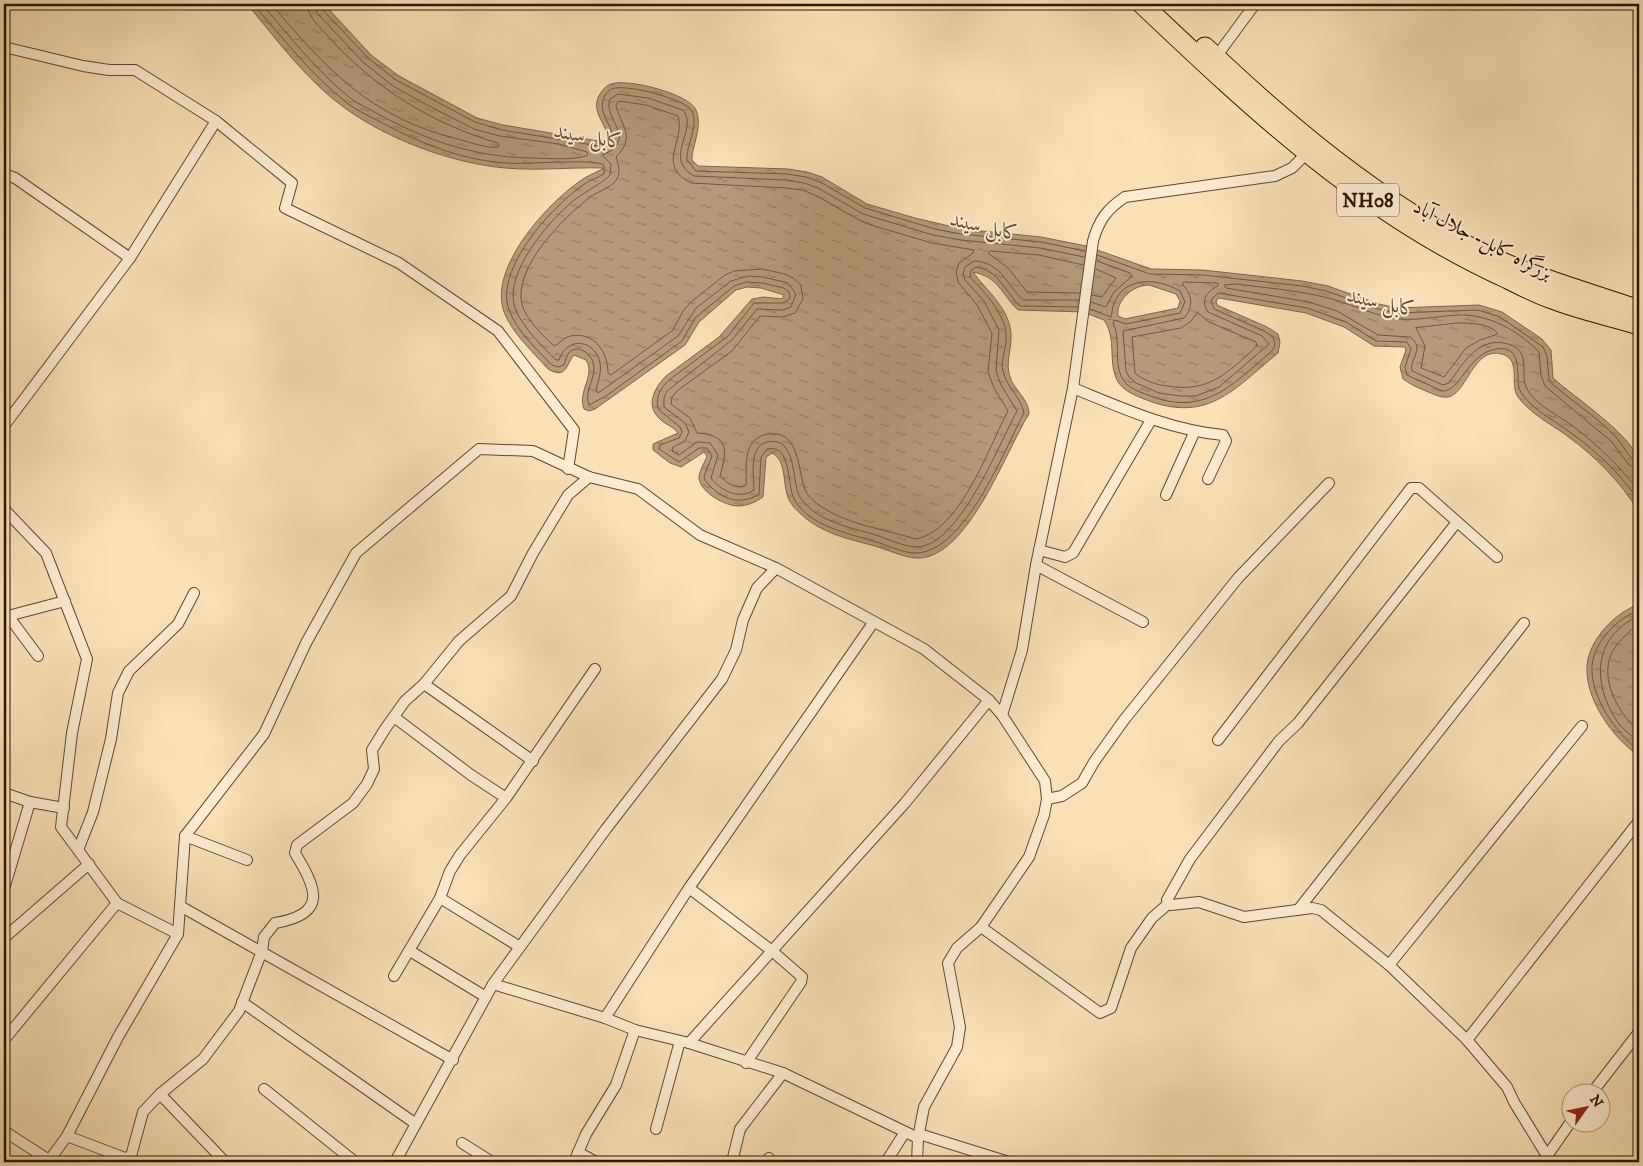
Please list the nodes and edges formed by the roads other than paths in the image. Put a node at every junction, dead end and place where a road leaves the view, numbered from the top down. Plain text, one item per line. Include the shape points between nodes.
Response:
1 (1142, 4) edge
2 (1160, 4) edge
3 (1255, 4) edge
4 (1185, 36) junction
5 (4, 47) edge
6 (1222, 69) junction
7 (216, 121) junction
8 (1288, 130) junction
9 (1306, 154) junction
10 (6, 178) edge
11 (130, 258) junction
12 (1639, 310) edge
13 (1639, 325) edge
14 (1073, 388) junction
15 (1151, 420) junction
16 (4, 425) edge
17 (1194, 433) junction
18 (568, 469) junction
19 (589, 477) junction
20 (1208, 479) dead end
21 (1329, 483) dead end
22 (1166, 495) dead end
23 (5, 512) edge
24 (1456, 522) junction
25 (1039, 550) junction
26 (1497, 557) dead end
27 (1036, 565) junction
28 (776, 568) junction
29 (194, 593) dead end
30 (65, 602) junction
31 (7, 617) edge
32 (1142, 622) dead end
33 (873, 623) junction
34 (1524, 623) dead end
35 (38, 656) dead end
36 (595, 669) dead end
37 (424, 684) junction
38 (989, 700) junction
39 (1002, 715) junction
40 (394, 717) junction
41 (1582, 726) dead end
42 (1218, 740) dead end
43 (533, 761) junction
44 (4, 793) edge
45 (506, 798) junction
46 (1047, 799) junction
47 (30, 802) junction
48 (64, 808) junction
49 (1639, 821) edge
50 (185, 836) junction
51 (78, 850) junction
52 (247, 860) dead end
53 (89, 864) junction
54 (689, 888) junction
55 (4, 889) edge
56 (440, 898) junction
57 (117, 903) junction
58 (1168, 904) junction
59 (180, 906) junction
60 (1298, 910) junction
61 (981, 926) junction
62 (178, 934) junction
63 (4, 938) edge
64 (520, 947) junction
65 (771, 950) junction
66 (262, 951) junction
67 (410, 952) junction
68 (1389, 965) junction
69 (394, 976) dead end
70 (493, 984) junction
71 (486, 997) junction
72 (242, 1002) junction
73 (605, 1018) junction
74 (635, 1030) junction
75 (1639, 1032) edge
76 (4, 1040) edge
77 (1467, 1040) junction
78 (685, 1042) junction
79 (453, 1060) junction
80 (746, 1062) junction
81 (784, 1073) junction
82 (1599, 1084) edge
83 (264, 1089) dead end
84 (160, 1094) junction
85 (416, 1124) junction
86 (656, 1129) dead end
87 (4, 1131) edge
88 (906, 1132) junction
89 (1563, 1134) edge
90 (67, 1136) junction
91 (918, 1136) junction
92 (462, 1143) dead end
93 (576, 1157) edge
94 (130, 1159) edge
95 (1547, 1160) edge
96 (49, 1161) edge
97 (225, 1162) edge
98 (355, 1162) edge
99 (395, 1162) edge
100 (492, 1162) edge
101 (596, 1162) edge
102 (732, 1162) edge
103 (886, 1162) edge
104 (917, 1162) edge
105 (1009, 1162) edge

1 - 4 highway, بزرگراه کابل- جلال آباد / NH08
2 - 4 highway, بزرگراه کابل- جلال آباد / NH08
3 - 6 street
4 - 6 highway, بزرگراه کابل- جلال آباد / NH08
5 - 7 street via 83,66 135,70
6 - 8 highway, بزرگراه کابل- جلال آباد / NH08
7 - 11 street
7 - 18 street via 292,183 285,208 399,263 498,331 574,430
8 - 9 highway, بزرگراه کابل- جلال آباد / NH08
8 - 12 highway, بزرگراه کابل- جلال آباد / NH08 via 1385,196 1456,239 1530,274
9 - 13 highway, بزرگراه کابل- جلال آباد / NH08 via 1382,210 1476,265 1552,299
9 - 14 street via 1292,168 1275,176 1125,197 1110,206 1098,222 1093,241
10 - 11 street
11 - 16 street
14 - 15 street
14 - 25 street
15 - 17 street
15 - 25 street via 1073,553 1065,557
17 - 20 street via 1226,437
17 - 22 street
18 - 19 street
18 - 50 street via 533,452 479,449 356,553 306,643 264,734
19 - 28 street via 638,489 700,535
19 - 37 street via 568,495 512,596 459,641
21 - 46 street via 1238,578 1124,720 1082,783 1062,796
23 - 30 street via 46,553
24 - 26 street
24 - 42 street via 1419,488 1411,488
24 - 58 street via 1298,723 1279,741 1190,859 1167,900
25 - 27 street
27 - 32 street
27 - 39 street via 1022,650
28 - 33 street
28 - 64 street via 757,588 743,620 736,650 722,679
29 - 51 street via 178,624 129,671 118,693 112,739 93,812
30 - 31 street
30 - 48 street via 87,659 72,733
31 - 35 street
33 - 38 street via 924,649
33 - 54 street
34 - 60 street
36 - 43 street
37 - 40 street via 405,701
37 - 43 street
38 - 39 street
38 - 65 street via 906,803
39 - 46 street via 1045,781
40 - 45 street
40 - 66 street via 372,750 374,769 367,784 353,802 297,845 295,853 312,881 315,897 308,909 293,920 275,922 264,937
41 - 68 street
43 - 45 street
44 - 47 street
45 - 56 street via 460,855
46 - 61 street via 1029,857
47 - 48 street
47 - 55 street
48 - 51 street via 61,827
49 - 77 street
50 - 52 street
50 - 59 street
51 - 53 street
53 - 57 street
53 - 63 street
54 - 65 street
54 - 73 street
56 - 64 street
56 - 67 street
57 - 62 street
57 - 76 street
58 - 60 street via 1199,902 1244,917
58 - 61 street via 1152,918 1131,948 1110,1008 1100,1013
59 - 62 street
59 - 66 street
60 - 68 street via 1322,910
61 - 91 street via 957,948 948,963 960,1027 957,1046 924,1106
62 - 90 street via 118,1037
64 - 70 street
65 - 78 street
65 - 80 street via 802,979
66 - 72 street
66 - 79 street
67 - 69 street
67 - 71 street
68 - 77 street
70 - 71 street
70 - 73 street
71 - 79 street
72 - 84 street via 239,1011 203,1059
72 - 85 street
73 - 74 street
74 - 78 street
74 - 93 street via 616,1086 586,1134
75 - 82 street
77 - 95 street via 1498,1074
78 - 80 street
78 - 86 street
79 - 85 street
80 - 81 street
81 - 88 street
81 - 102 street via 740,1129
83 - 98 street
84 - 94 street via 143,1112
84 - 97 street
85 - 99 street
87 - 96 street
88 - 91 street
88 - 103 street
89 - 95 street
90 - 94 street
90 - 96 street
91 - 104 street
91 - 105 street
92 - 100 street
93 - 101 street

